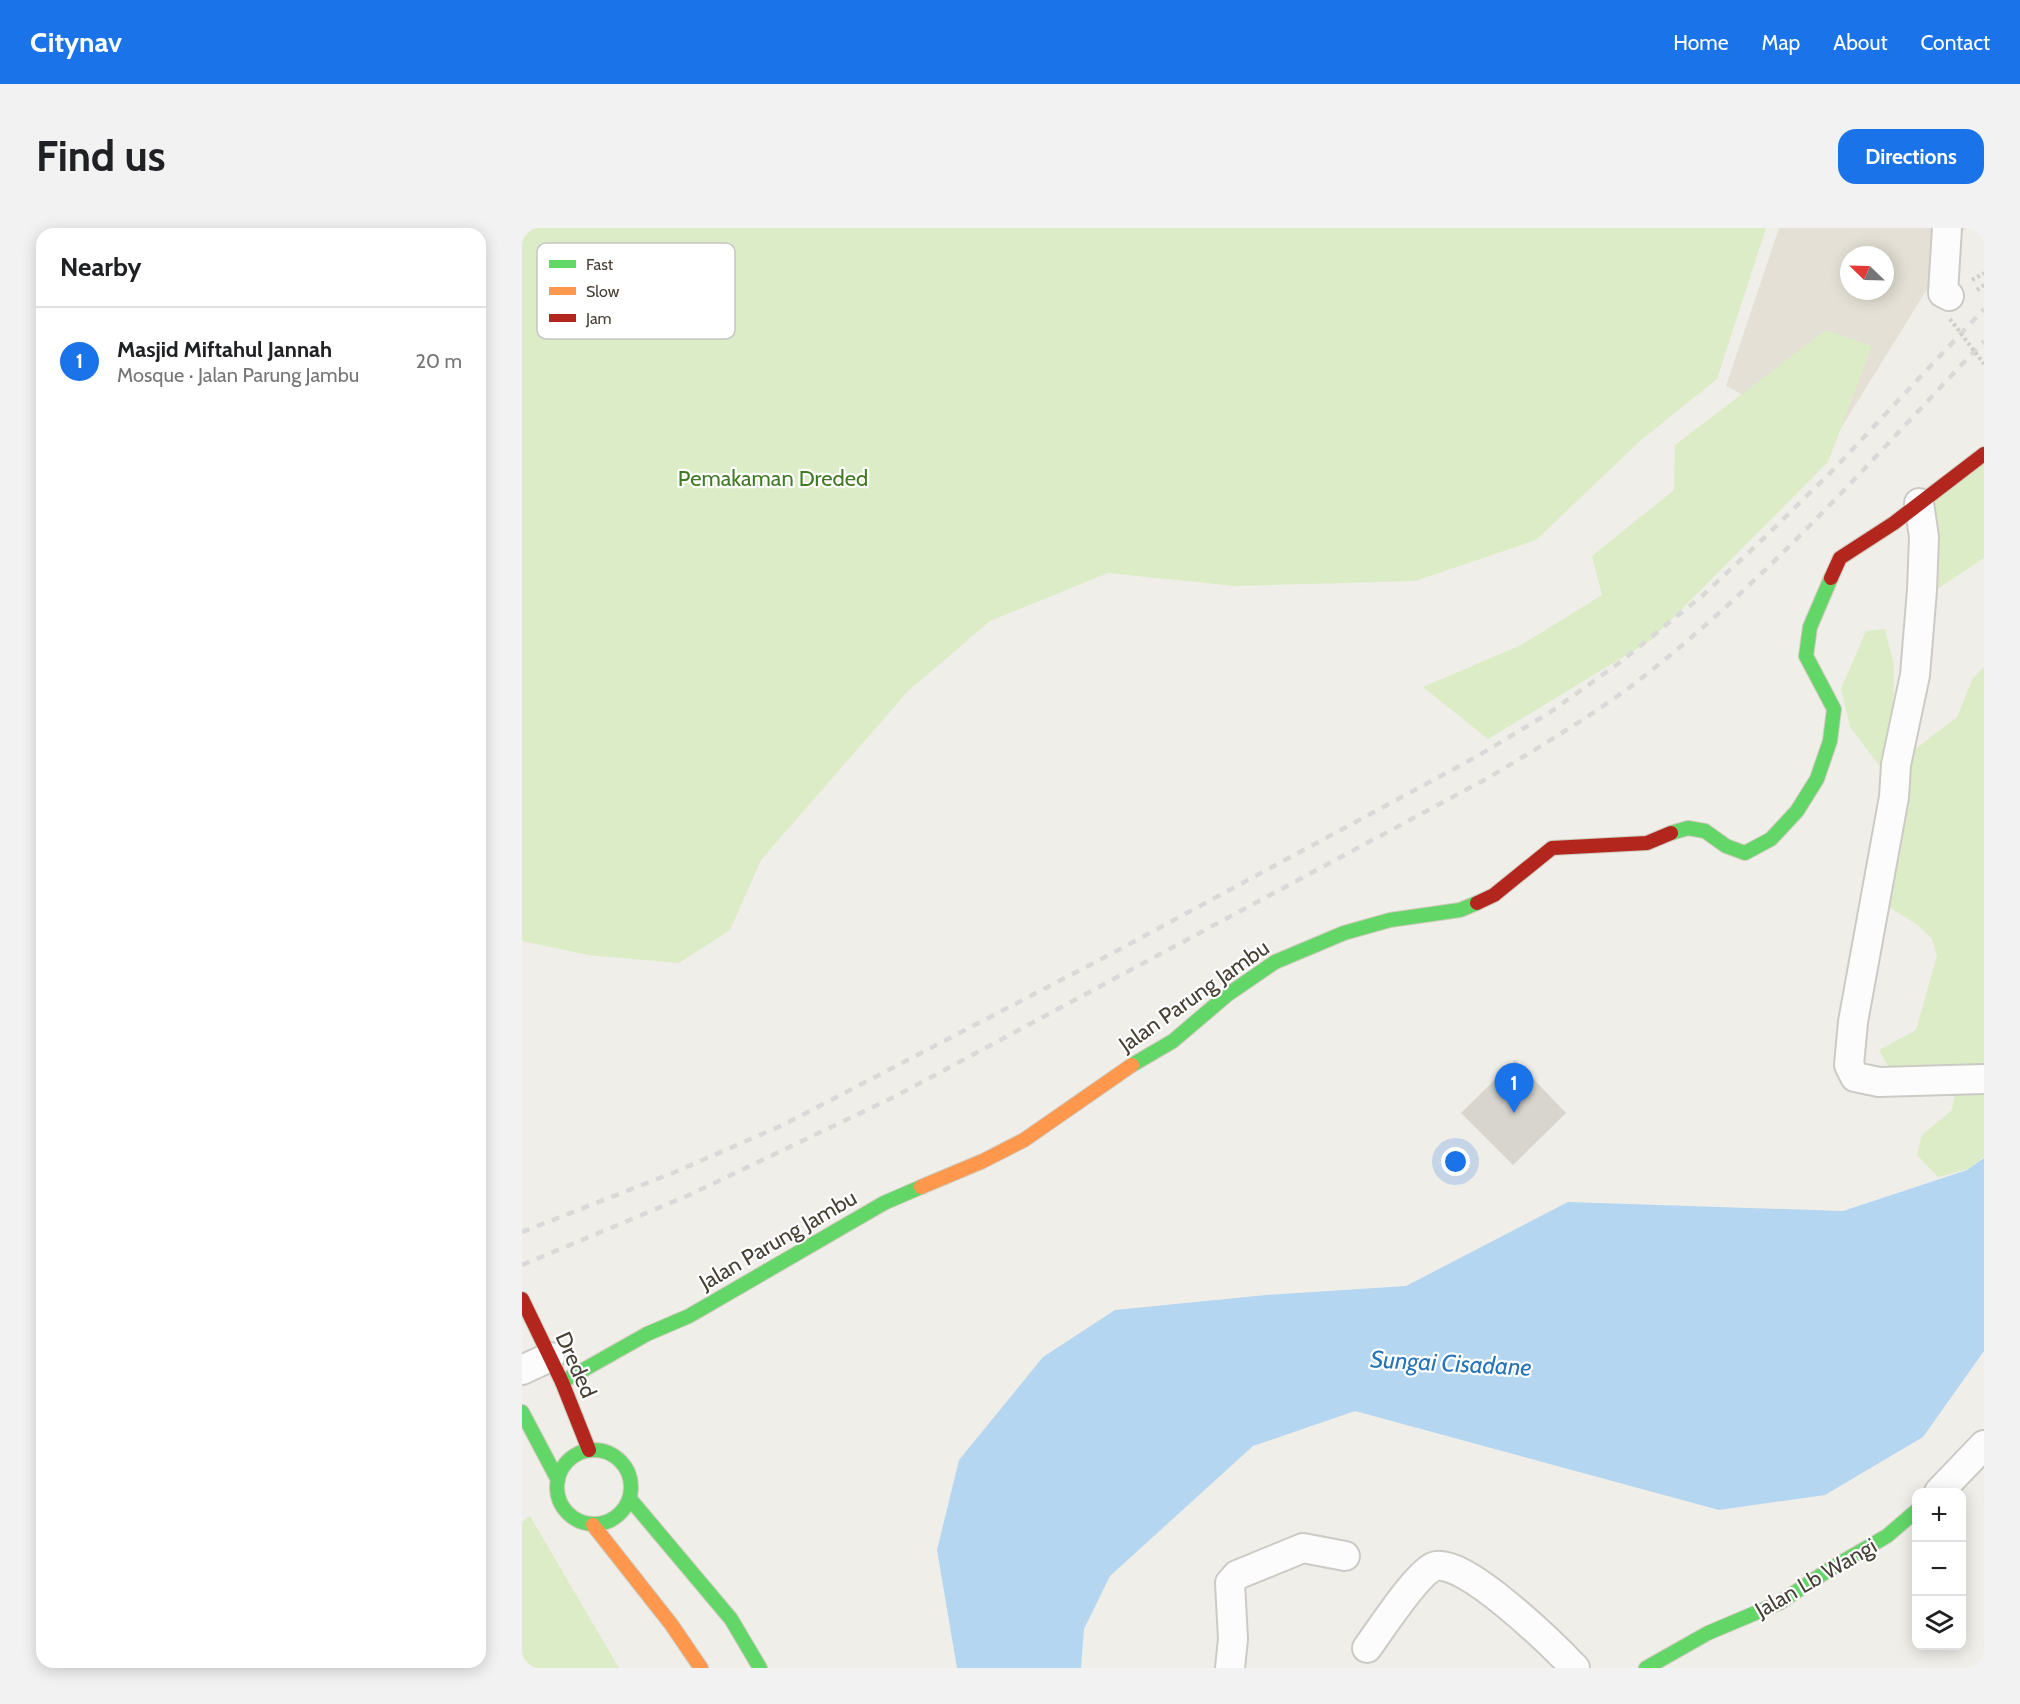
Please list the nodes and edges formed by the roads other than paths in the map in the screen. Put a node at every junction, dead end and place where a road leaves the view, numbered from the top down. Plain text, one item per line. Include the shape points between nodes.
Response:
1 (1947, 228) edge
2 (1950, 308) road end
3 (1984, 454) edge
4 (1919, 503) junction
5 (1978, 1079) edge
6 (522, 1299) edge
7 (522, 1370) edge
8 (556, 1370) junction
9 (522, 1412) edge
10 (1984, 1445) edge
11 (589, 1450) junction
12 (558, 1480) junction
13 (1942, 1488) edge
14 (630, 1499) junction
15 (1912, 1515) edge
16 (592, 1524) junction
17 (1346, 1556) dead end
18 (1366, 1648) dead end
19 (701, 1668) edge
20 (760, 1668) edge
21 (1230, 1668) edge
22 (1575, 1668) edge
23 (1646, 1668) edge

1 - 2 street via 1943,293
3 - 4 street
4 - 5 street via 1924,537 1915,675 1896,765 1849,1065 1855,1077 1879,1082
4 - 8 street, Jalan Parung Jambu via 1840,558 1822,598 1810,627 1806,656 1834,709 1830,741 1817,779 1797,811 1771,839 1745,853 1726,846 1705,831 1688,828 1647,843 1552,848 1494,895 1460,910 1390,920 1344,933 1275,962 1227,995 1173,1041 1114,1076 1024,1140 884,1203 689,1317
6 - 8 street, Dreded
7 - 8 street
8 - 11 street, Dreded
9 - 12 street
10 - 13 street
11 - 12 street via 575,1455
11 - 14 street via 613,1455 623,1463 629,1474
12 - 16 street via 562,1506 575,1519
14 - 16 street via 615,1518
14 - 20 street via 731,1619
15 - 23 street, Jalan Lb Wangi via 1887,1536 1779,1603 1708,1634
16 - 19 street
17 - 21 street via 1303,1548 1237,1575 1230,1583
18 - 22 street via 1422,1574 1436,1566 1450,1566 1524,1619

